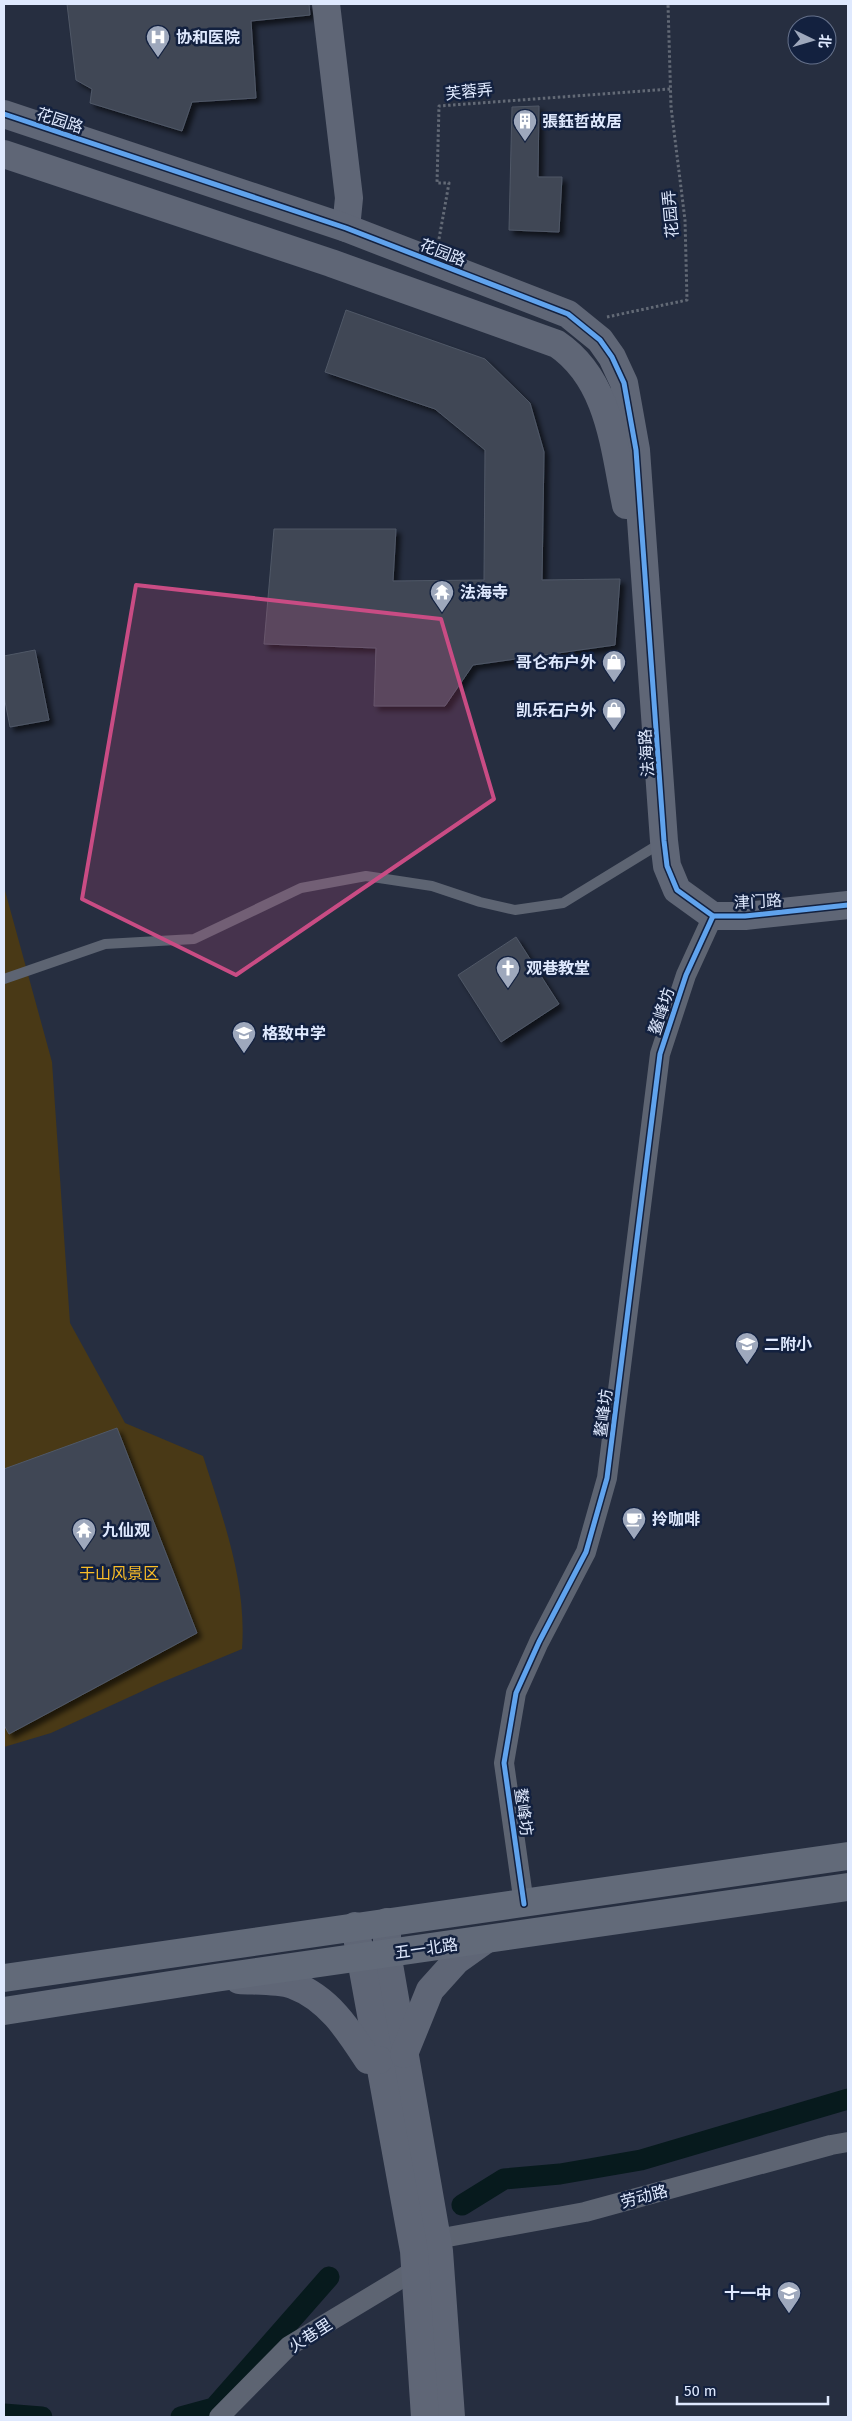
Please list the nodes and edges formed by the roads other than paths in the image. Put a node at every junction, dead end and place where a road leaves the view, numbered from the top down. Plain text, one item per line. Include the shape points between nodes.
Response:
1 (326, 4) edge
2 (4, 114) edge
3 (4, 154) edge
4 (346, 228) junction
5 (649, 612) junction
6 (664, 841) junction
7 (676, 890) joint
8 (848, 905) edge
9 (713, 916) junction
10 (4, 980) edge
11 (848, 1856) edge
12 (848, 1887) edge
13 (524, 1904) junction
14 (387, 1922) junction
15 (355, 1926) junction
16 (485, 1940) junction
17 (374, 1955) junction
18 (4, 1978) edge
19 (215, 1978) junction
20 (4, 2011) edge
21 (391, 2057) junction
22 (848, 2142) edge
23 (437, 2239) junction
24 (415, 2270) junction
25 (219, 2417) edge
26 (424, 2417) edge
27 (452, 2417) edge

1 - 4 street via 349,198
2 - 4 street, 花园路
3 - 5 street via 331,263 557,344 573,355 600,394 607,414
4 - 5 street, 花园路 via 568,314 600,340 624,384 636,450
5 - 6 street, 法海路
6 - 7 street, 法海路 via 667,866
6 - 10 lane via 563,902 515,910 432,886 366,876 301,888 194,939 105,944
7 - 9 street, 津门路
8 - 9 street, 津门路 via 745,916
9 - 13 street, 鳌峰坊 via 686,975 660,1054 607,1478 586,1552 516,1694 504,1763
11 - 13 main road, 五一北路
12 - 16 main road, 五一北路
13 - 14 main road, 五一北路
14 - 15 main road, 五一北路
14 - 17 street
15 - 17 street
15 - 18 main road, 五一北路
16 - 17 main road, 五一北路
16 - 21 street via 457,1960 430,1990
17 - 19 main road, 五一北路
17 - 21 street
19 - 20 main road, 五一北路
19 - 21 street via 292,1984 323,2002 347,2028 368,2060
21 - 23 street
21 - 24 street
22 - 23 street, 劳动路 via 585,2212
23 - 27 street
24 - 25 street, 火巷里 via 289,2346
24 - 26 street

